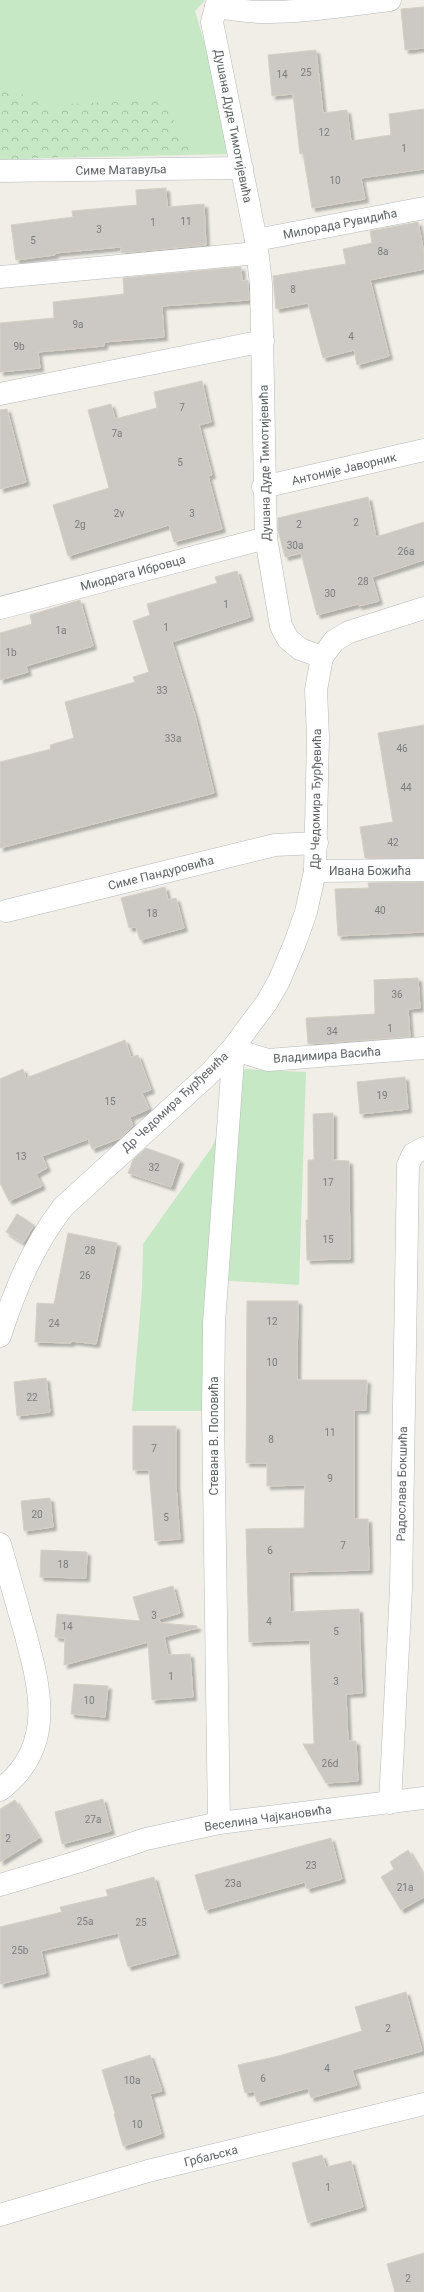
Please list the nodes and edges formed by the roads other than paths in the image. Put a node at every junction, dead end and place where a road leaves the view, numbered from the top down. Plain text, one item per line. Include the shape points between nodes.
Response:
1 (390, 0) edge
2 (217, 3) edge
3 (242, 168) junction
4 (0, 171) edge
5 (424, 208) edge
6 (256, 246) junction
7 (0, 277) edge
8 (263, 342) junction
9 (0, 394) edge
10 (424, 450) edge
11 (263, 488) junction
12 (266, 538) junction
13 (0, 608) edge
14 (424, 608) edge
15 (322, 657) junction
16 (317, 843) junction
17 (315, 870) junction
18 (424, 870) edge
19 (6, 911) dead end
20 (424, 1048) edge
21 (232, 1050) junction
22 (424, 1148) edge
23 (0, 1336) edge
24 (0, 1544) edge
25 (0, 1790) edge
26 (424, 1798) edge
27 (390, 1803) junction
28 (219, 1822) junction
29 (0, 1885) edge
30 (424, 2104) edge
31 (0, 2215) edge

1 - 2 street via 257,12 234,11
2 - 3 street, Душана Дуде Тимотијевића via 212,22
3 - 4 street, Симе Матавуља
3 - 6 street, Душана Дуде Тимотијевића
5 - 6 street, Милорада Рувидића
6 - 7 street
6 - 8 street, Душана Дуде Тимотијевића via 261,284
8 - 9 street
8 - 11 street, Душана Дуде Тимотијевића
10 - 11 street, Антоније Јаворник
11 - 12 street, Душана Дуде Тимотијевића
12 - 13 street, Миодрага Ибровца
12 - 15 street, Душана Дуде Тимотијевића via 281,626 288,639 300,649
14 - 15 street via 349,632 334,641
15 - 16 street, Др Чедомира Ђурђевића via 316,690
16 - 17 street, Др Чедомира Ђурђевића
16 - 19 street, Симе Пандуровића via 275,845
17 - 18 street, Ивана Божића
17 - 21 street, Др Чедомира Ђурђевића via 306,912 279,981
20 - 21 street, Владимира Васића via 268,1060
21 - 23 street, Др Чедомира Ђурђевића via 63,1207 48,1226 22,1274
21 - 28 street, Стевана В. Поповића via 214,1323
22 - 27 street, Радослава Бокшића via 413,1154 408,1165 400,1589
24 - 25 street via 38,1678 41,1720 31,1754 17,1775
26 - 27 street, Веселина Чајкановића
27 - 28 street, Веселина Чајкановића
28 - 29 street, Веселина Чајкановића via 146,1839
30 - 31 street, Грбаљска via 148,2171

